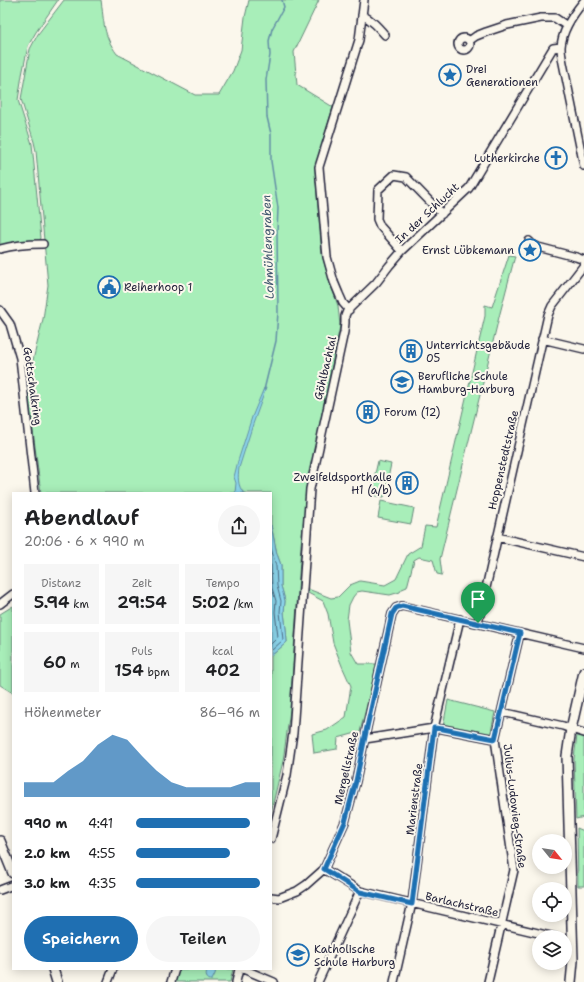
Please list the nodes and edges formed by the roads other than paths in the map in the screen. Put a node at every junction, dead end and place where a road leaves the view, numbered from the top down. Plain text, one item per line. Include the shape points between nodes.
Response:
1 (364, 0) edge
2 (584, 1) edge
3 (362, 15) junction
4 (567, 26) junction
5 (385, 35) dead end
6 (469, 41) dead end
7 (561, 47) junction
8 (583, 158) edge
9 (584, 166) edge
10 (442, 214) junction
11 (529, 242) dead end
12 (43, 244) dead end
13 (0, 250) edge
14 (402, 251) junction
15 (584, 260) edge
16 (584, 265) edge
17 (0, 310) edge
18 (349, 310) junction
19 (542, 339) junction
20 (584, 349) edge
21 (35, 492) edge
22 (497, 537) junction
23 (584, 557) edge
24 (12, 595) edge
25 (0, 604) edge
26 (460, 619) junction
27 (478, 623) junction
28 (520, 633) junction
29 (584, 648) edge
30 (584, 672) edge
31 (502, 712) junction
32 (434, 728) junction
33 (571, 729) junction
34 (584, 732) edge
35 (365, 739) junction
36 (495, 739) junction
37 (272, 835) edge
38 (0, 841) edge
39 (324, 869) junction
40 (12, 871) edge
41 (12, 885) edge
42 (0, 890) edge
43 (360, 892) junction
44 (272, 897) edge
45 (412, 904) junction
46 (501, 925) junction
47 (568, 930) edge
48 (532, 932) edge
49 (572, 957) edge
50 (53, 970) edge
51 (113, 970) edge
52 (175, 970) edge
53 (239, 970) edge
54 (245, 970) edge
55 (58, 982) edge
56 (108, 982) edge
57 (171, 982) edge
58 (236, 982) edge
59 (274, 982) edge
60 (318, 982) edge
61 (394, 982) edge
62 (488, 982) edge
63 (571, 982) edge

1 - 3 street
2 - 4 street
3 - 5 street via 374,22
3 - 18 street via 359,40 318,167 327,257 334,282
4 - 6 street via 555,18 541,18 486,32
4 - 7 street
7 - 8 street
7 - 10 street, In der Schlucht via 553,48 473,182
8 - 9 street
10 - 14 street, In der Schlucht
10 - 14 street via 406,177 394,175 378,190 377,219
11 - 15 street
12 - 13 street via 12,246
14 - 18 street, In der Schlucht via 376,283
16 - 19 street, Hoppenstedtstraße via 552,306
17 - 21 street, Gottschalkring via 10,324 20,358
18 - 37 street, Göhlbachtal via 345,316 344,332 310,489 296,708 287,775
19 - 20 street
19 - 22 street, Hoppenstedtstraße
22 - 23 street
22 - 27 street, Hoppenstedtstraße
24 - 25 street
26 - 27 street
26 - 32 street, Marienstraße
26 - 35 street, Mergellstraße via 402,606 395,609
27 - 28 street
28 - 29 street
28 - 31 street, Julius-Ludowieg-Straße
30 - 33 main road
31 - 33 street
31 - 36 street, Julius-Ludowieg-Straße
32 - 35 street
32 - 36 street
32 - 45 street, Marienstraße
33 - 34 street
33 - 47 main road via 567,748
35 - 39 street, Mergellstraße via 345,822
36 - 46 street, Julius-Ludowieg-Straße via 514,870
38 - 40 main road
39 - 43 street, Barlachstraße
39 - 44 street, Mergellstraße via 297,891 279,898
41 - 42 street
43 - 45 street, Barlachstraße
43 - 60 street
45 - 46 street, Barlachstraße
45 - 61 street, Marienstraße
46 - 48 street, Barlachstraße
46 - 62 street, Julius-Ludowieg-Straße
49 - 63 main road
50 - 55 main road
51 - 56 street
52 - 57 street
53 - 58 street
54 - 59 street

